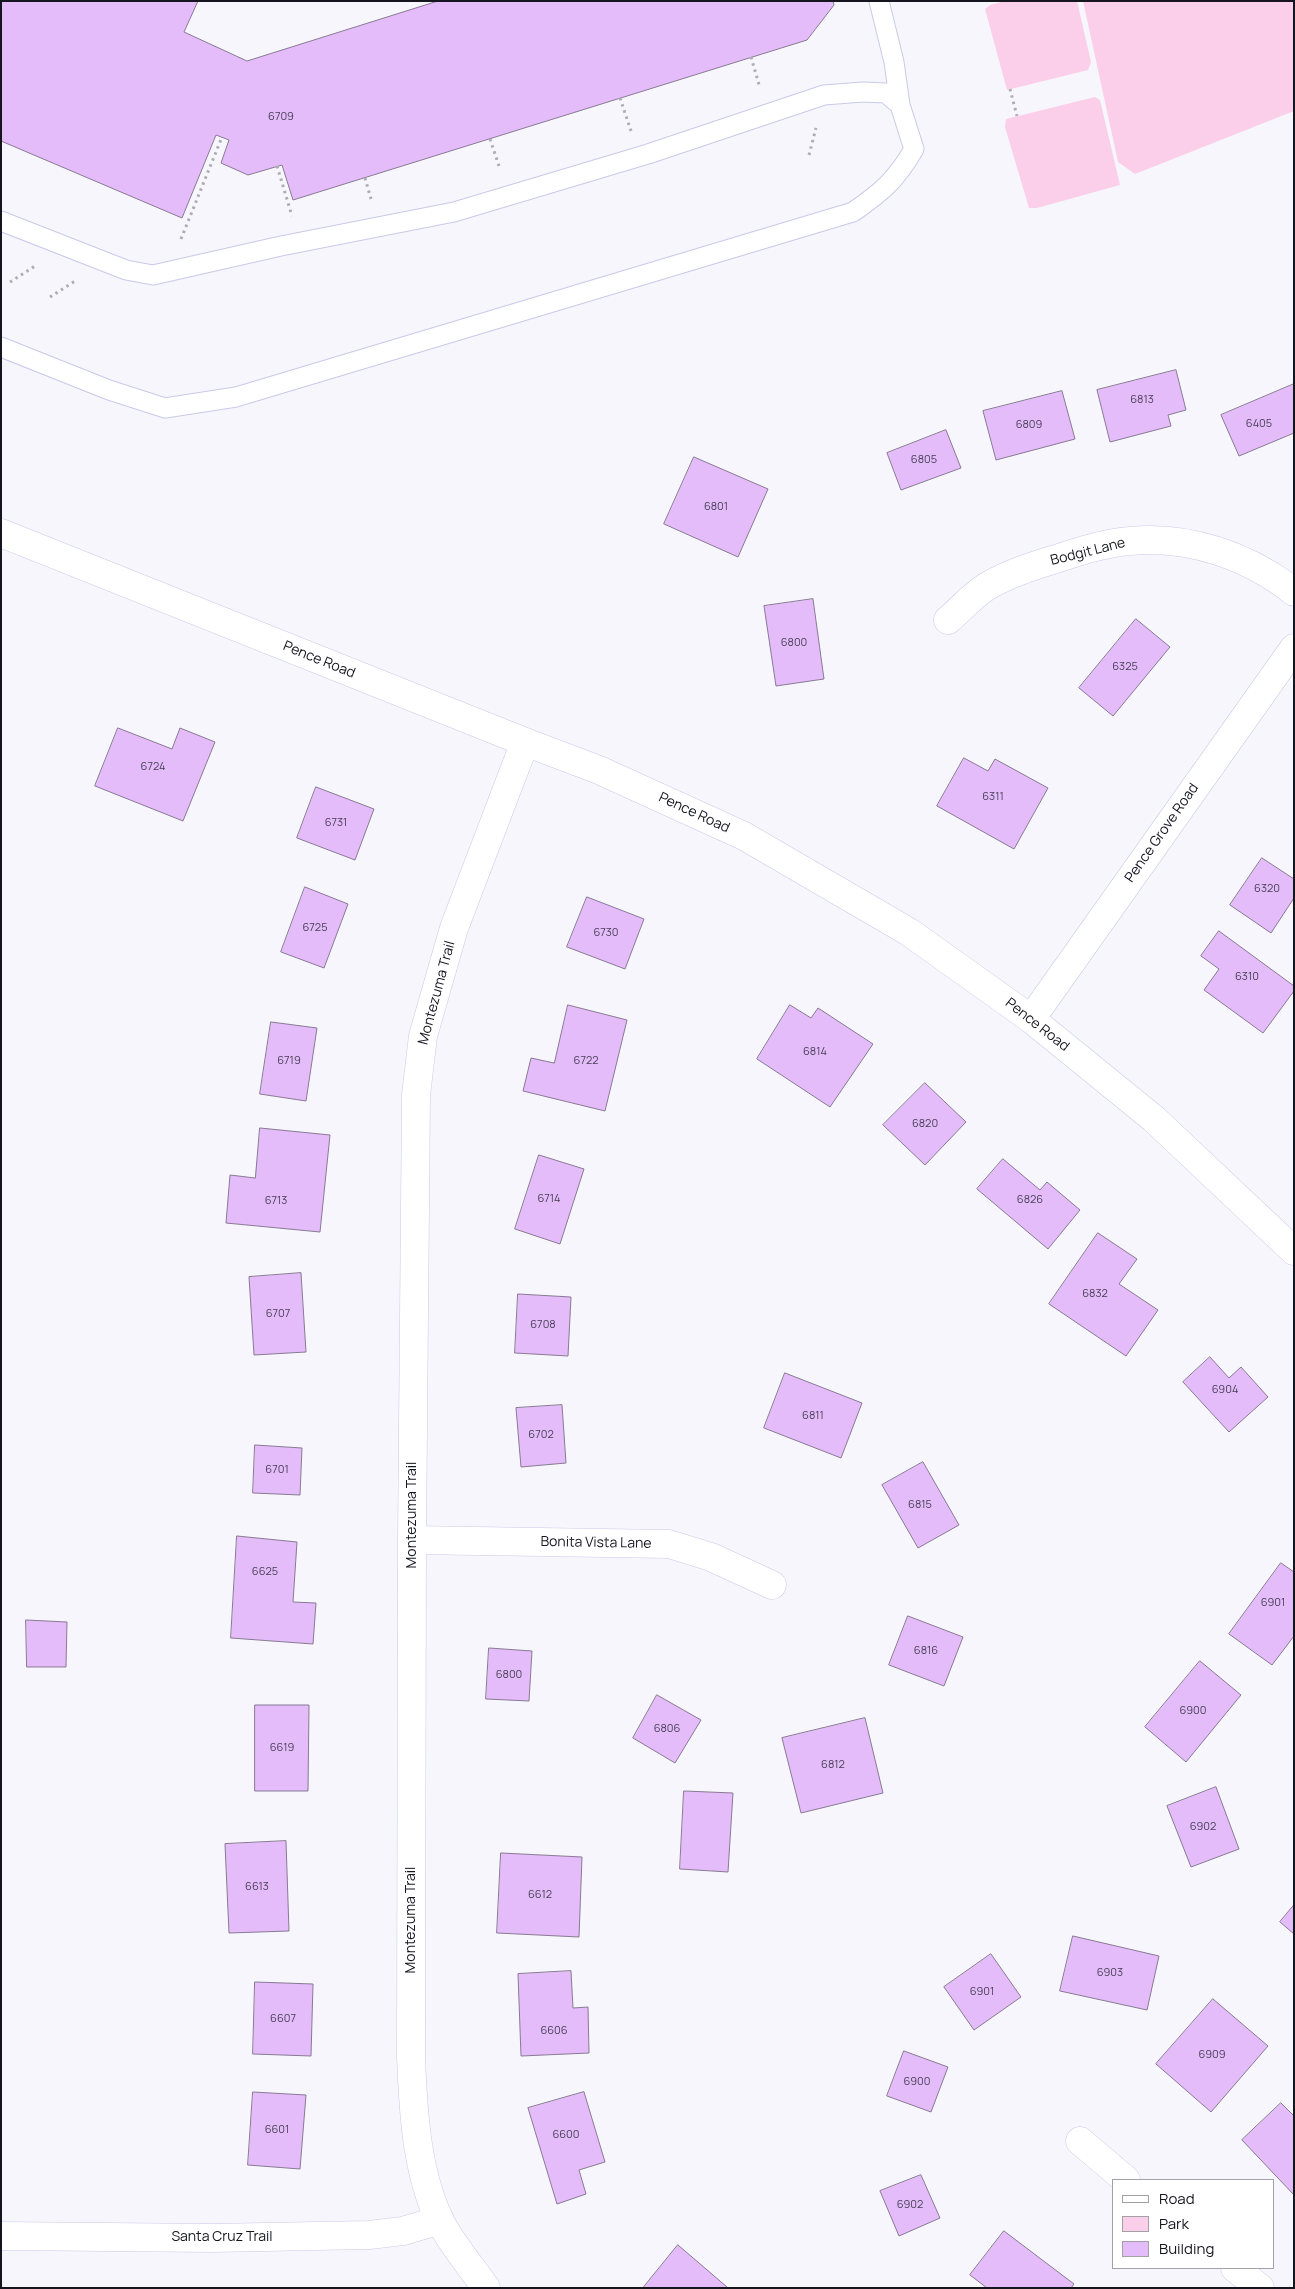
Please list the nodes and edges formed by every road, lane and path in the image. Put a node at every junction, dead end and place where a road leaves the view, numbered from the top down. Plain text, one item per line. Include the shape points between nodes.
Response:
1 (879, 1) edge
2 (751, 57) dead end
3 (1010, 89) dead end
4 (762, 91) dead end
5 (620, 98) dead end
6 (900, 105) junction
7 (1017, 116) dead end
8 (222, 138) dead end
9 (490, 139) dead end
10 (634, 140) dead end
11 (277, 166) dead end
12 (501, 172) dead end
13 (365, 178) dead end
14 (373, 204) dead end
15 (293, 220) dead end
16 (1, 222) edge
17 (180, 242) dead end
18 (1, 347) edge
19 (1, 533) edge
20 (1294, 592) edge
21 (948, 620) dead end
22 (1294, 648) edge
23 (524, 742) junction
24 (1031, 1019) junction
25 (1294, 1251) edge
26 (412, 1540) junction
27 (772, 1585) dead end
28 (1080, 2141) dead end
29 (1125, 2179) edge
30 (440, 2220) junction
31 (1, 2236) edge
32 (1236, 2269) edge
33 (486, 2288) edge
34 (1260, 2288) edge

1 - 6 lane via 894,62
2 - 4 path
3 - 7 path
5 - 10 path
6 - 16 lane via 886,93 824,96 648,154 454,212 152,275 126,270
6 - 18 lane via 914,149 903,169 882,192 853,212 236,397 165,408 109,390
8 - 17 path
9 - 12 path
11 - 15 path
13 - 14 path
19 - 23 street, Pence Road
20 - 21 street, Bodgit Lane via 1244,561 1207,548 1170,542 1130,541 1081,551 1026,569 985,588
22 - 24 street, Pence Grove Road
23 - 24 street, Pence Road via 599,770 744,836 909,932
23 - 26 street, Montezuma Trail via 454,928 423,1036 416,1095
24 - 25 street, Pence Road via 1154,1119
26 - 27 street, Bonita Vista Lane via 669,1544 711,1557
26 - 30 street, Montezuma Trail via 413,2107 429,2192
28 - 29 street
30 - 31 street, Santa Cruz Trail via 403,2231 368,2235 212,2238
30 - 33 street, Montezuma Trail
32 - 34 street

